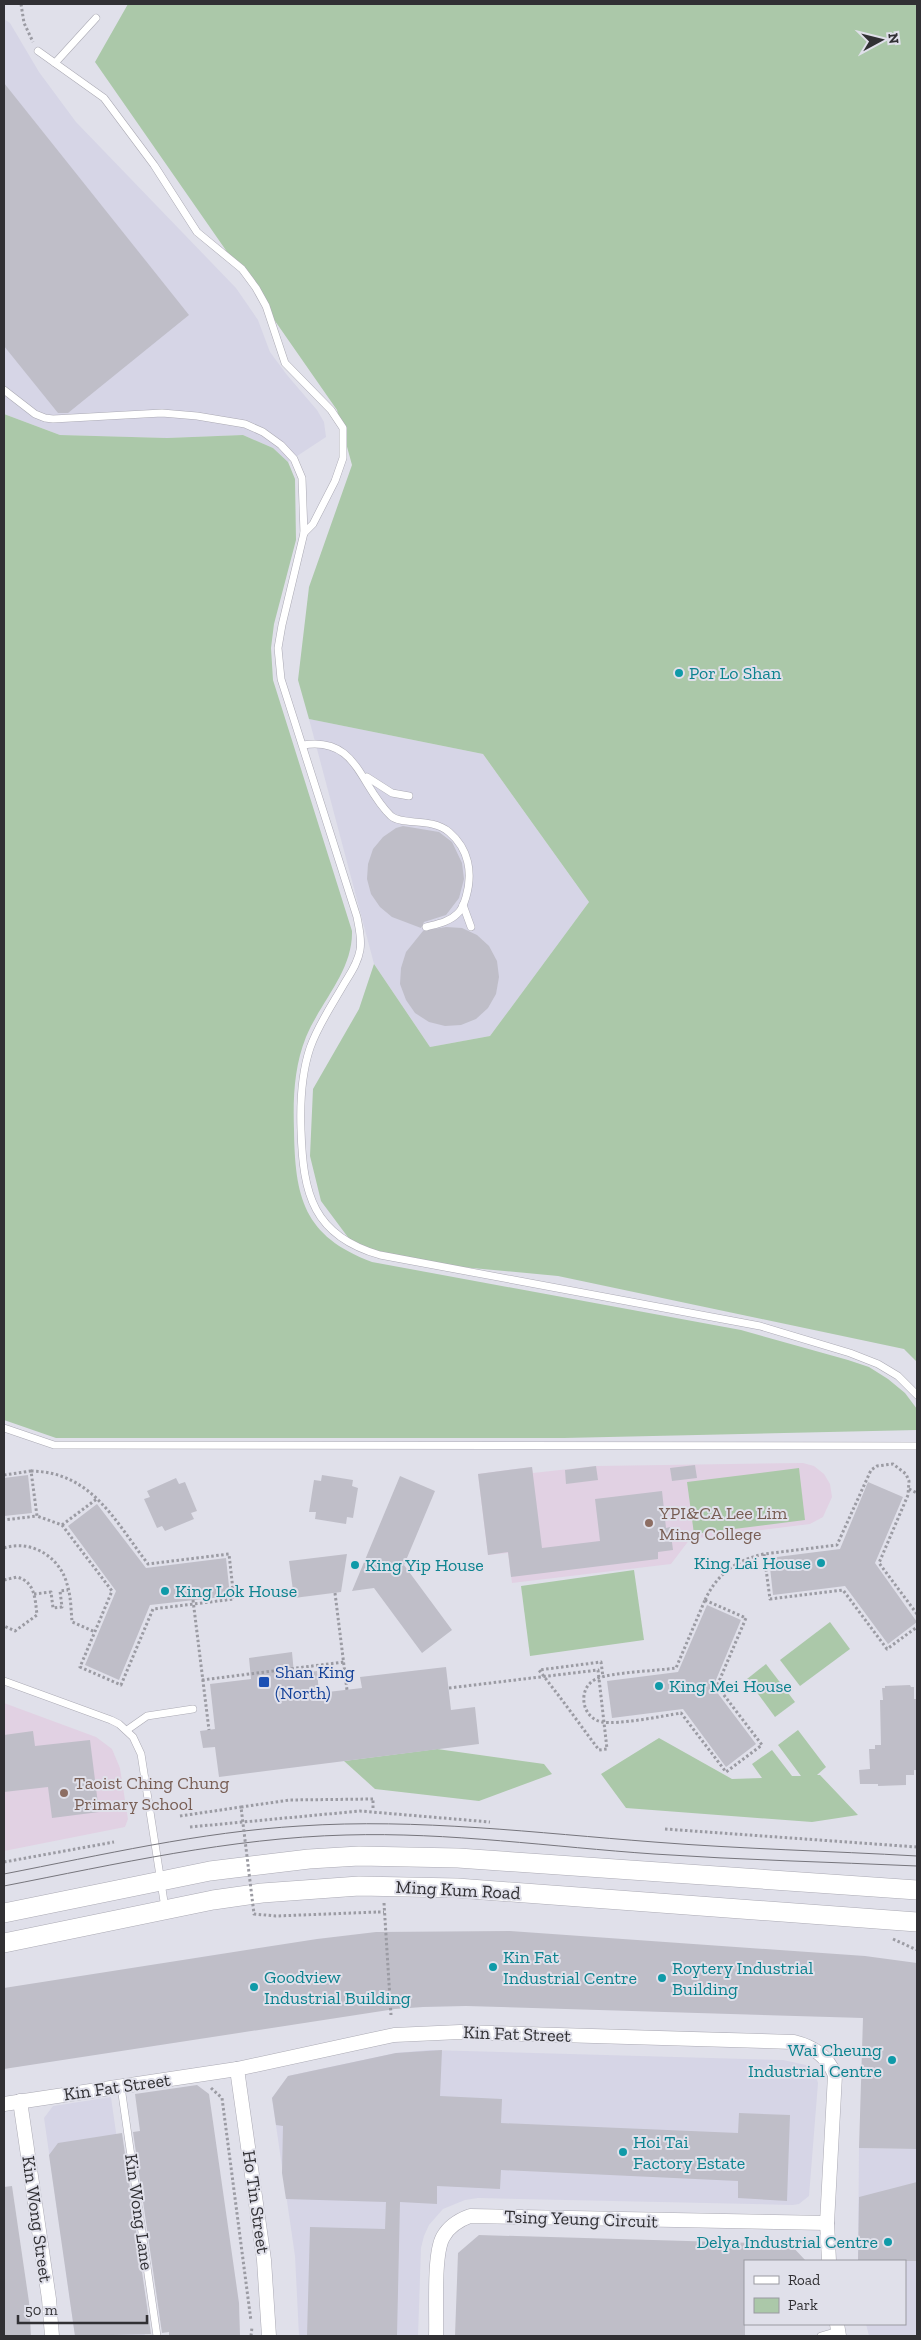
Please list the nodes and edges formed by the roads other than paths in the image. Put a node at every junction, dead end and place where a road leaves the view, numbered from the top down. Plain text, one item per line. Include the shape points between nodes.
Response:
1 (96, 18) dead end
2 (38, 51) road end
3 (55, 63) junction
4 (4, 390) edge
5 (304, 533) junction
6 (303, 745) junction
7 (362, 774) junction
8 (409, 796) dead end
9 (463, 905) junction
10 (426, 927) dead end
11 (471, 927) dead end
12 (917, 1395) edge
13 (4, 1428) edge
14 (917, 1446) edge
15 (4, 1681) edge
16 (193, 1709) dead end
17 (127, 1730) junction
18 (161, 1880) junction
19 (917, 1890) edge
20 (165, 1909) junction
21 (4, 1913) edge
22 (888, 1920) junction
23 (917, 1922) edge
24 (917, 1935) edge
25 (4, 1943) edge
26 (237, 2069) junction
27 (121, 2087) junction
28 (20, 2101) junction
29 (4, 2104) edge
30 (827, 2223) junction
31 (829, 2260) edge
32 (838, 2330) edge
33 (52, 2336) edge
34 (157, 2336) edge
35 (269, 2336) edge
36 (436, 2336) edge
37 (820, 2336) edge

1 - 3 lane
2 - 3 lane
3 - 5 lane via 104,98 154,165 197,232 242,269 266,306 285,363 331,410 343,428 343,458 335,481 313,524
4 - 5 lane via 35,414 53,419 162,413 245,424 263,432 294,459 302,478
5 - 6 lane via 278,648 281,679
6 - 7 lane via 329,745 349,758
6 - 12 lane via 360,933 360,952 356,963 322,1021 310,1049 302,1092 304,1177 312,1203 330,1230 350,1245 380,1255 769,1329 872,1361 898,1376
7 - 8 lane via 384,789
7 - 9 lane via 392,817 441,826 462,847 468,862 470,882
9 - 10 lane via 452,918
9 - 11 lane
13 - 14 lane via 54,1445
15 - 17 lane via 111,1720
16 - 17 lane via 147,1716
17 - 18 lane via 141,1754
18 - 19 main road, Ming Kum Road via 284,1861 408,1856
18 - 20 lane
18 - 21 main road, Ming Kum Road
20 - 22 main road, Ming Kum Road via 271,1892 408,1886
20 - 25 main road, Ming Kum Road
22 - 23 main road, Ming Kum Road
22 - 24 main road
26 - 27 street, Kin Fat Street
26 - 30 street, Kin Fat Street via 394,2035 428,2032 804,2044 821,2053 835,2075
26 - 35 street, Ho Tin Street via 264,2260
27 - 28 street, Kin Fat Street
27 - 34 lane, Kin Wong Lane
28 - 29 street, Kin Fat Street
28 - 33 street, Kin Wong Street
30 - 31 street, Kin Fat Street
30 - 36 street, Tsing Yeung Circuit via 470,2216 448,2229 440,2242
32 - 37 lane

